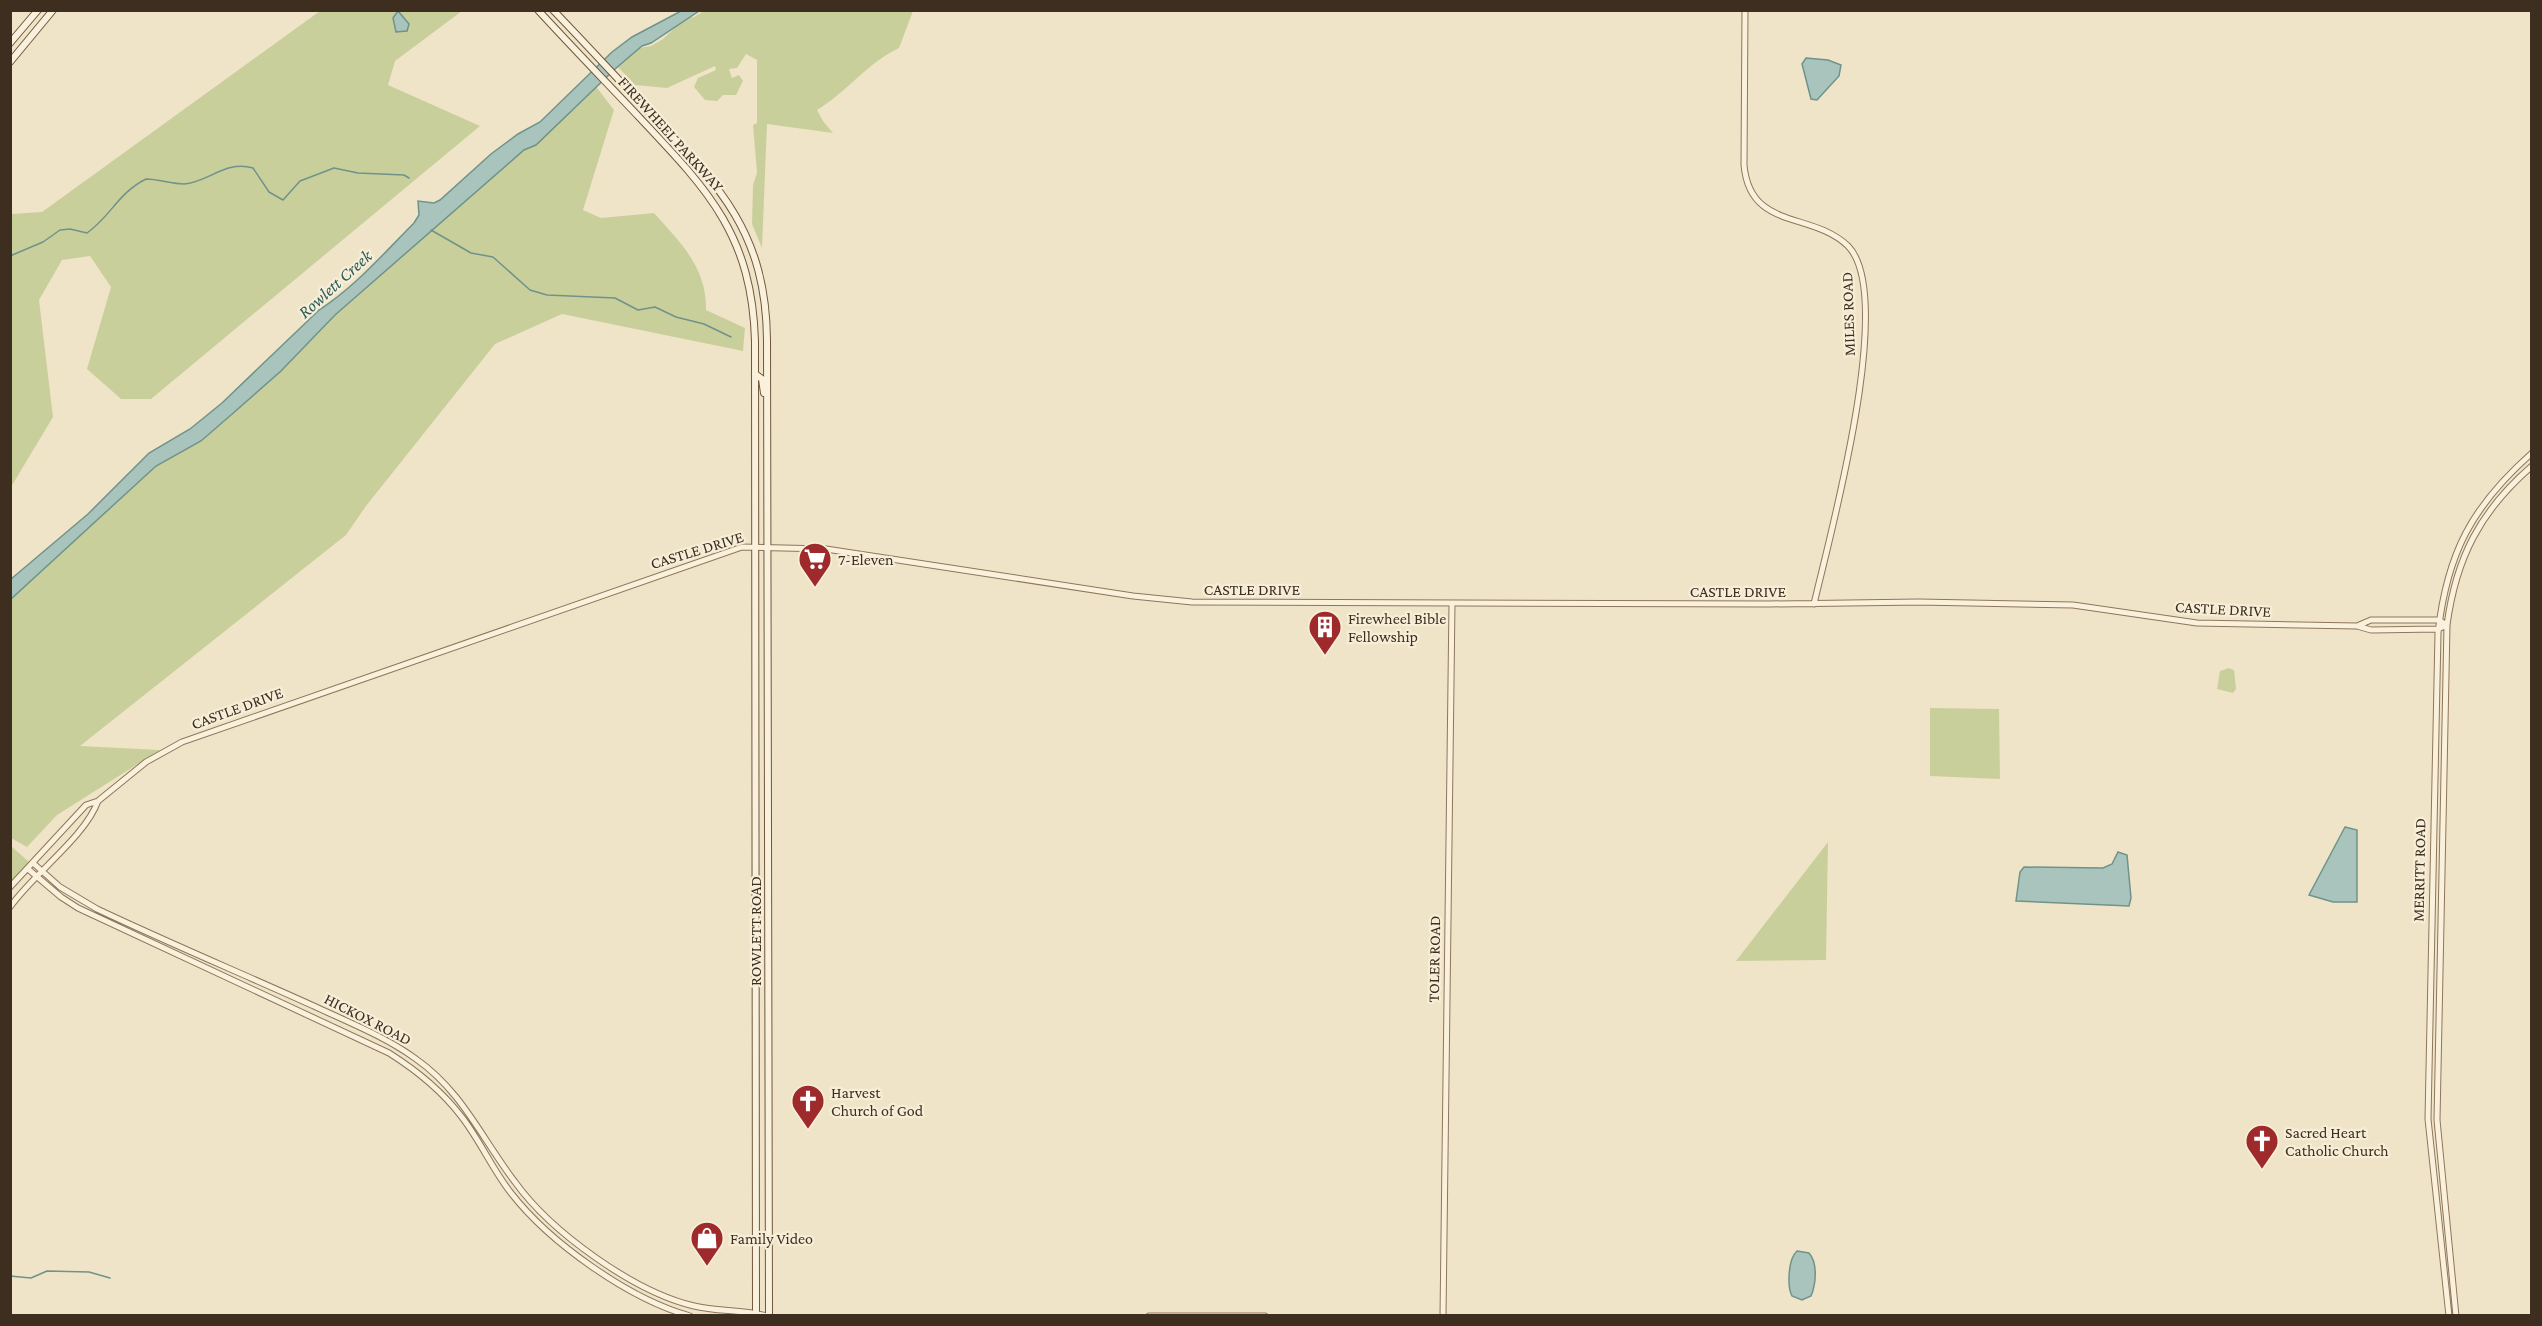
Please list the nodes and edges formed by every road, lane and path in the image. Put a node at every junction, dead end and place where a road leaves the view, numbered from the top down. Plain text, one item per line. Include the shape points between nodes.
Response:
1 (38, 10) edge
2 (53, 10) edge
3 (537, 10) edge
4 (553, 10) edge
5 (1745, 10) edge
6 (10, 43) edge
7 (10, 62) edge
8 (755, 374) junction
9 (767, 420) junction
10 (2532, 453) edge
11 (2532, 466) edge
12 (756, 546) junction
13 (766, 546) junction
14 (1452, 603) junction
15 (1814, 604) junction
16 (2439, 620) junction
17 (2446, 625) junction
18 (2357, 626) junction
19 (2438, 629) junction
20 (755, 730) junction
21 (767, 730) junction
22 (98, 801) junction
23 (33, 863) junction
24 (28, 869) junction
25 (40, 870) junction
26 (35, 876) junction
27 (10, 887) edge
28 (10, 907) edge
29 (698, 1307) junction
30 (756, 1314) edge
31 (690, 1316) edge
32 (696, 1316) edge
33 (767, 1316) edge
34 (1149, 1316) edge
35 (1265, 1316) edge
36 (1443, 1316) edge
37 (2449, 1316) edge
38 (2457, 1316) edge

1 - 6 main road
2 - 7 main road
3 - 8 main road, FIREWHEEL PARKWAY via 702,186 734,238 751,292
4 - 9 main road, FIREWHEEL PARKWAY via 716,183 747,237 764,298
5 - 15 street, MILES ROAD via 1744,165 1749,190 1768,210 1824,232 1847,246 1859,264 1863,284 1860,399
8 - 9 main road via 762,379
8 - 12 main road, FIREWHEEL PARKWAY
9 - 13 main road, FIREWHEEL PARKWAY
10 - 16 street, MERRITT ROAD via 2497,485 2474,515 2459,545
11 - 17 street, MERRITT ROAD via 2494,504 2474,536 2457,573
12 - 13 street, CASTLE DRIVE
12 - 20 main road, ROWLETT ROAD
12 - 22 street, CASTLE DRIVE via 742,547 182,742 146,762
13 - 14 street, CASTLE DRIVE via 826,549 1191,602
13 - 21 main road, ROWLETT ROAD
14 - 15 street, CASTLE DRIVE
14 - 36 street, TOLER ROAD
15 - 18 street, CASTLE DRIVE via 2073,605 2197,623
16 - 17 street
16 - 18 street, CASTLE DRIVE via 2370,620
16 - 19 street, MERRITT ROAD
17 - 19 street, CASTLE DRIVE
17 - 38 street, MERRITT ROAD via 2437,1112
18 - 19 street, CASTLE DRIVE via 2371,630
19 - 37 street, MERRITT ROAD via 2428,1119
20 - 21 main road
20 - 30 main road, ROWLETT ROAD
21 - 33 main road, ROWLETT ROAD
22 - 23 street via 86,805
22 - 25 street via 87,822
23 - 24 street
23 - 25 street, HICKOX ROAD
24 - 26 street, HICKOX ROAD
24 - 27 street
25 - 26 street
25 - 29 street, HICKOX ROAD via 97,909 406,1052 430,1069 460,1100 516,1184 549,1220 626,1277 661,1296
26 - 28 street
26 - 31 street, HICKOX ROAD via 61,897 115,927 389,1053 409,1066 462,1117 511,1193 549,1234 631,1291
29 - 30 street, HICKOX ROAD
29 - 32 street
30 - 33 street, HICKOX ROAD
34 - 35 street

